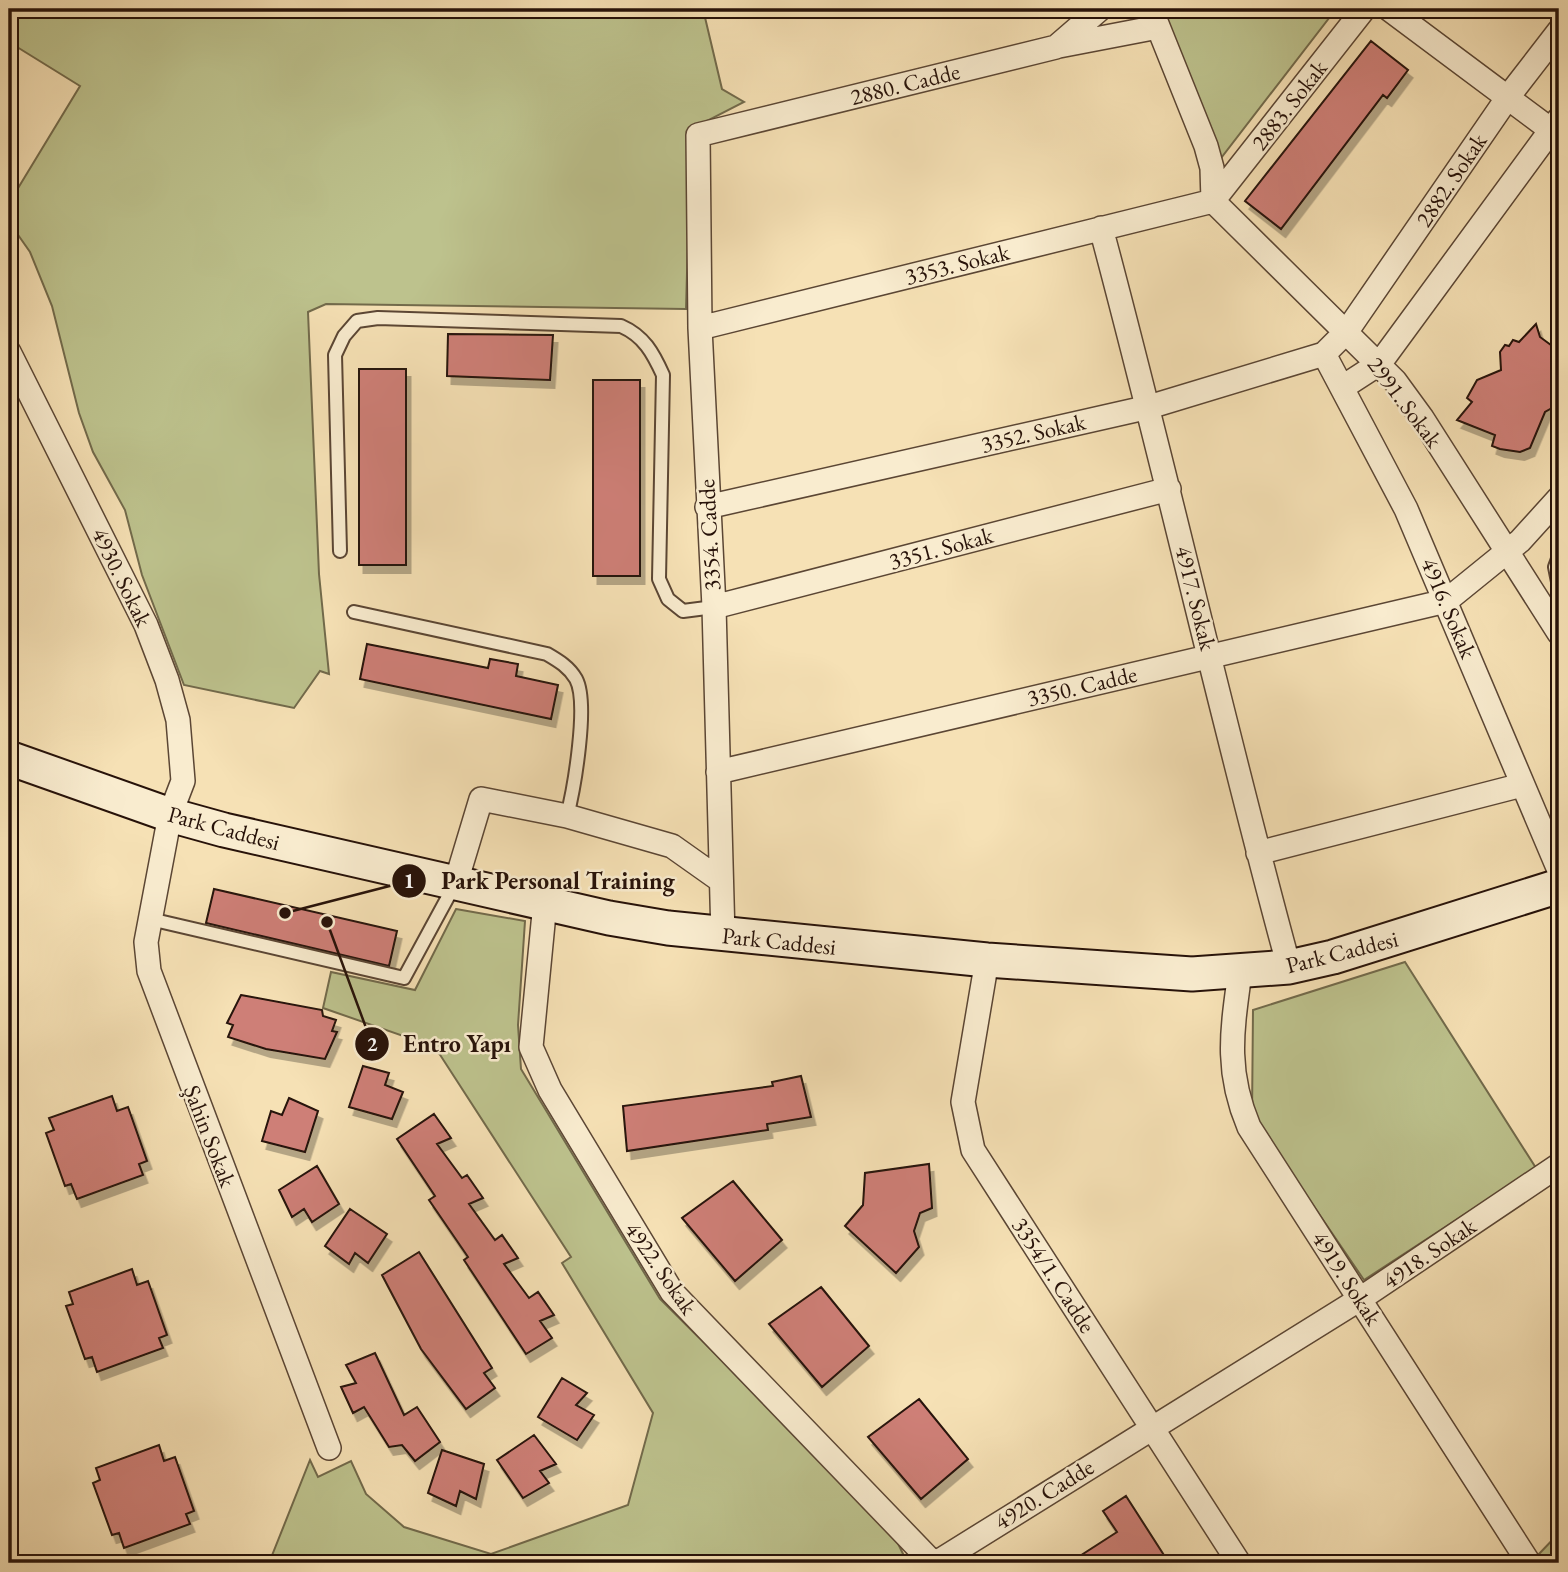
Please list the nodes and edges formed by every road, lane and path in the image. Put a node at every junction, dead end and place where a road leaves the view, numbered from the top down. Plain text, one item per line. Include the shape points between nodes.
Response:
1 (1100, 9) edge
2 (1364, 9) edge
3 (1389, 9) edge
4 (1155, 18) edge
5 (1559, 31) edge
6 (1056, 47) junction
7 (1508, 97) junction
8 (1557, 128) edge
9 (698, 135) joint
10 (1213, 201) junction
11 (1101, 228) junction
12 (700, 328) junction
13 (1347, 331) junction
14 (9, 352) edge
15 (1324, 354) junction
16 (1380, 363) junction
17 (1343, 387) junction
18 (1149, 407) junction
19 (1169, 489) junction
20 (1559, 498) edge
21 (707, 507) junction
22 (340, 551) dead end
23 (1507, 552) junction
24 (1559, 556) edge
25 (1559, 587) edge
26 (1446, 601) junction
27 (714, 607) junction
28 (354, 612) dead end
29 (1559, 633) edge
30 (1210, 656) junction
31 (9, 758) edge
32 (718, 772) junction
33 (1522, 785) junction
34 (170, 815) junction
35 (567, 816) junction
36 (1258, 853) junction
37 (1559, 870) edge
38 (720, 880) junction
39 (456, 882) junction
40 (1559, 886) edge
41 (545, 903) junction
42 (150, 919) junction
43 (723, 936) junction
44 (988, 960) junction
45 (1289, 967) junction
46 (1240, 972) junction
47 (1559, 1165) edge
48 (1360, 1299) junction
49 (1153, 1426) junction
50 (329, 1448) dead end
51 (934, 1563) edge
52 (1239, 1563) edge
53 (1530, 1563) edge

1 - 6 street, 2880. Cadde
2 - 10 street, 2883. Sokak
3 - 7 street
4 - 6 street
4 - 10 street via 1206,146
5 - 7 street, 2882. Sokak
6 - 9 street, 2880. Cadde
7 - 8 street
7 - 13 street, 2882. Sokak
8 - 16 street
9 - 12 street, 3354. Cadde
10 - 11 street, 3353. Sokak
10 - 13 street, 2991. Sokak
11 - 12 street, 3353. Sokak
11 - 18 street, 4917. Sokak
12 - 21 street, 3354. Cadde
13 - 15 street, 3352. Sokak
13 - 16 street, 2991. Sokak
14 - 34 street, 4930. Sokak via 138,608 167,680 178,720 183,768 179,798
15 - 17 street, 4916. Sokak
15 - 18 street, 3352. Sokak
16 - 17 street
16 - 23 street, 2991. Sokak via 1422,418
17 - 26 street, 4916. Sokak via 1406,509
18 - 19 street, 4917. Sokak
18 - 21 street, 3352. Sokak
19 - 27 street, 3351. Sokak
19 - 30 street, 4917. Sokak
20 - 23 street
21 - 27 street, 3354. Cadde
22 - 27 lane via 335,355 358,321 621,326 651,350 663,375 659,579 668,599 683,611
23 - 26 street
23 - 29 street, 2991. Sokak
24 - 25 lane via 1555,567
26 - 30 street, 3350. Cadde
26 - 33 street, 4916. Sokak
27 - 32 street, 3354. Cadde
28 - 35 lane via 547,654 564,664 577,681 581,704
30 - 32 street, 3350. Cadde
30 - 36 street, 4917. Sokak
31 - 34 street, Park Caddesi
32 - 38 street, 3354. Cadde
33 - 36 street
33 - 37 street, 4916. Sokak
34 - 39 street, Park Caddesi
34 - 42 street, Şahin Sokak
35 - 38 street via 672,846
35 - 39 street via 481,799
36 - 45 street, 4917. Sokak
38 - 43 street, 3354. Cadde
39 - 41 street, Park Caddesi
39 - 42 lane via 404,978
40 - 45 street, Park Caddesi via 1372,946
41 - 43 street, Park Caddesi
41 - 51 street, 4922. Sokak via 531,1047 556,1101 671,1292
42 - 50 street, Şahin Sokak via 146,951 153,983
43 - 44 street, Park Caddesi
44 - 46 street, Park Caddesi via 1192,974
44 - 49 street, 3354/1. Cadde via 962,1102 969,1138 987,1173
45 - 46 street, Park Caddesi
46 - 48 street, 4919. Sokak via 1230,1051 1238,1102
47 - 48 street, 4918. Sokak
48 - 49 street, 4918. Sokak
48 - 53 street, 4919. Sokak
49 - 51 street, 4920. Cadde
49 - 52 street, 3354/1. Cadde

